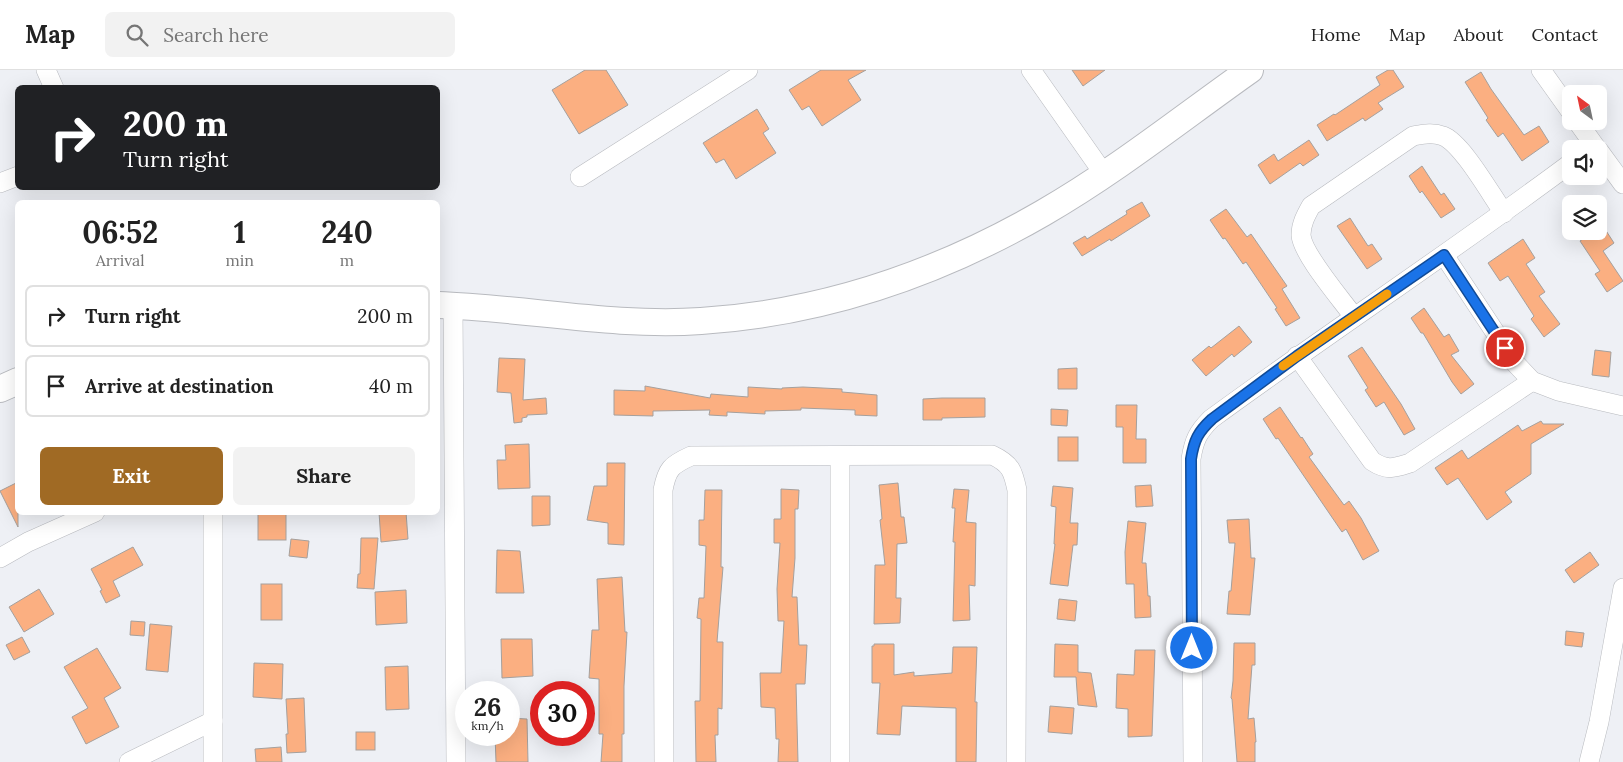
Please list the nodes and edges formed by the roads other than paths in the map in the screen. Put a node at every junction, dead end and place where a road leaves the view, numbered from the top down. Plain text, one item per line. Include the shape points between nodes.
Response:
1 (46, 70) edge
2 (748, 70) edge
3 (1031, 70) edge
4 (1250, 70) edge
5 (1541, 70) edge
6 (53, 85) edge
7 (1562, 99) edge
8 (1607, 164) edge
9 (1562, 170) edge
10 (1104, 174) junction
11 (15, 177) edge
12 (580, 177) dead end
13 (0, 183) edge
14 (1623, 184) edge
15 (1504, 213) junction
16 (1444, 255) junction
17 (445, 305) edge
18 (1354, 317) junction
19 (1297, 356) junction
20 (1532, 381) junction
21 (15, 382) edge
22 (0, 388) edge
23 (1623, 406) edge
24 (840, 456) junction
25 (446, 460) edge
26 (88, 515) edge
27 (213, 515) edge
28 (0, 558) edge
29 (1623, 588) edge
30 (213, 721) junction
31 (129, 762) edge
32 (214, 762) edge
33 (456, 762) edge
34 (664, 762) edge
35 (840, 762) edge
36 (1016, 762) edge
37 (1193, 762) edge
38 (1589, 762) edge

1 - 6 street
2 - 12 street
3 - 10 street
4 - 10 main road
5 - 7 street
8 - 14 street
9 - 15 street
10 - 17 main road via 1044,212 923,272 863,292 776,312 702,321 644,322
11 - 13 street
15 - 16 street
15 - 18 street via 1456,144 1444,136 1428,132 1413,136 1311,206 1304,219 1301,236 1306,250
16 - 18 street
16 - 20 street via 1516,364
17 - 25 street
18 - 19 street
19 - 20 street via 1372,461 1382,468 1410,463
19 - 37 street via 1212,419 1200,431 1193,445
20 - 23 street via 1558,391
21 - 22 main road
24 - 34 street via 691,456 675,464 666,475 663,490
24 - 35 street
24 - 36 street via 992,455 1005,461 1013,473 1017,490
25 - 33 street
26 - 28 street
27 - 30 street
29 - 38 street
30 - 31 street
30 - 32 street

